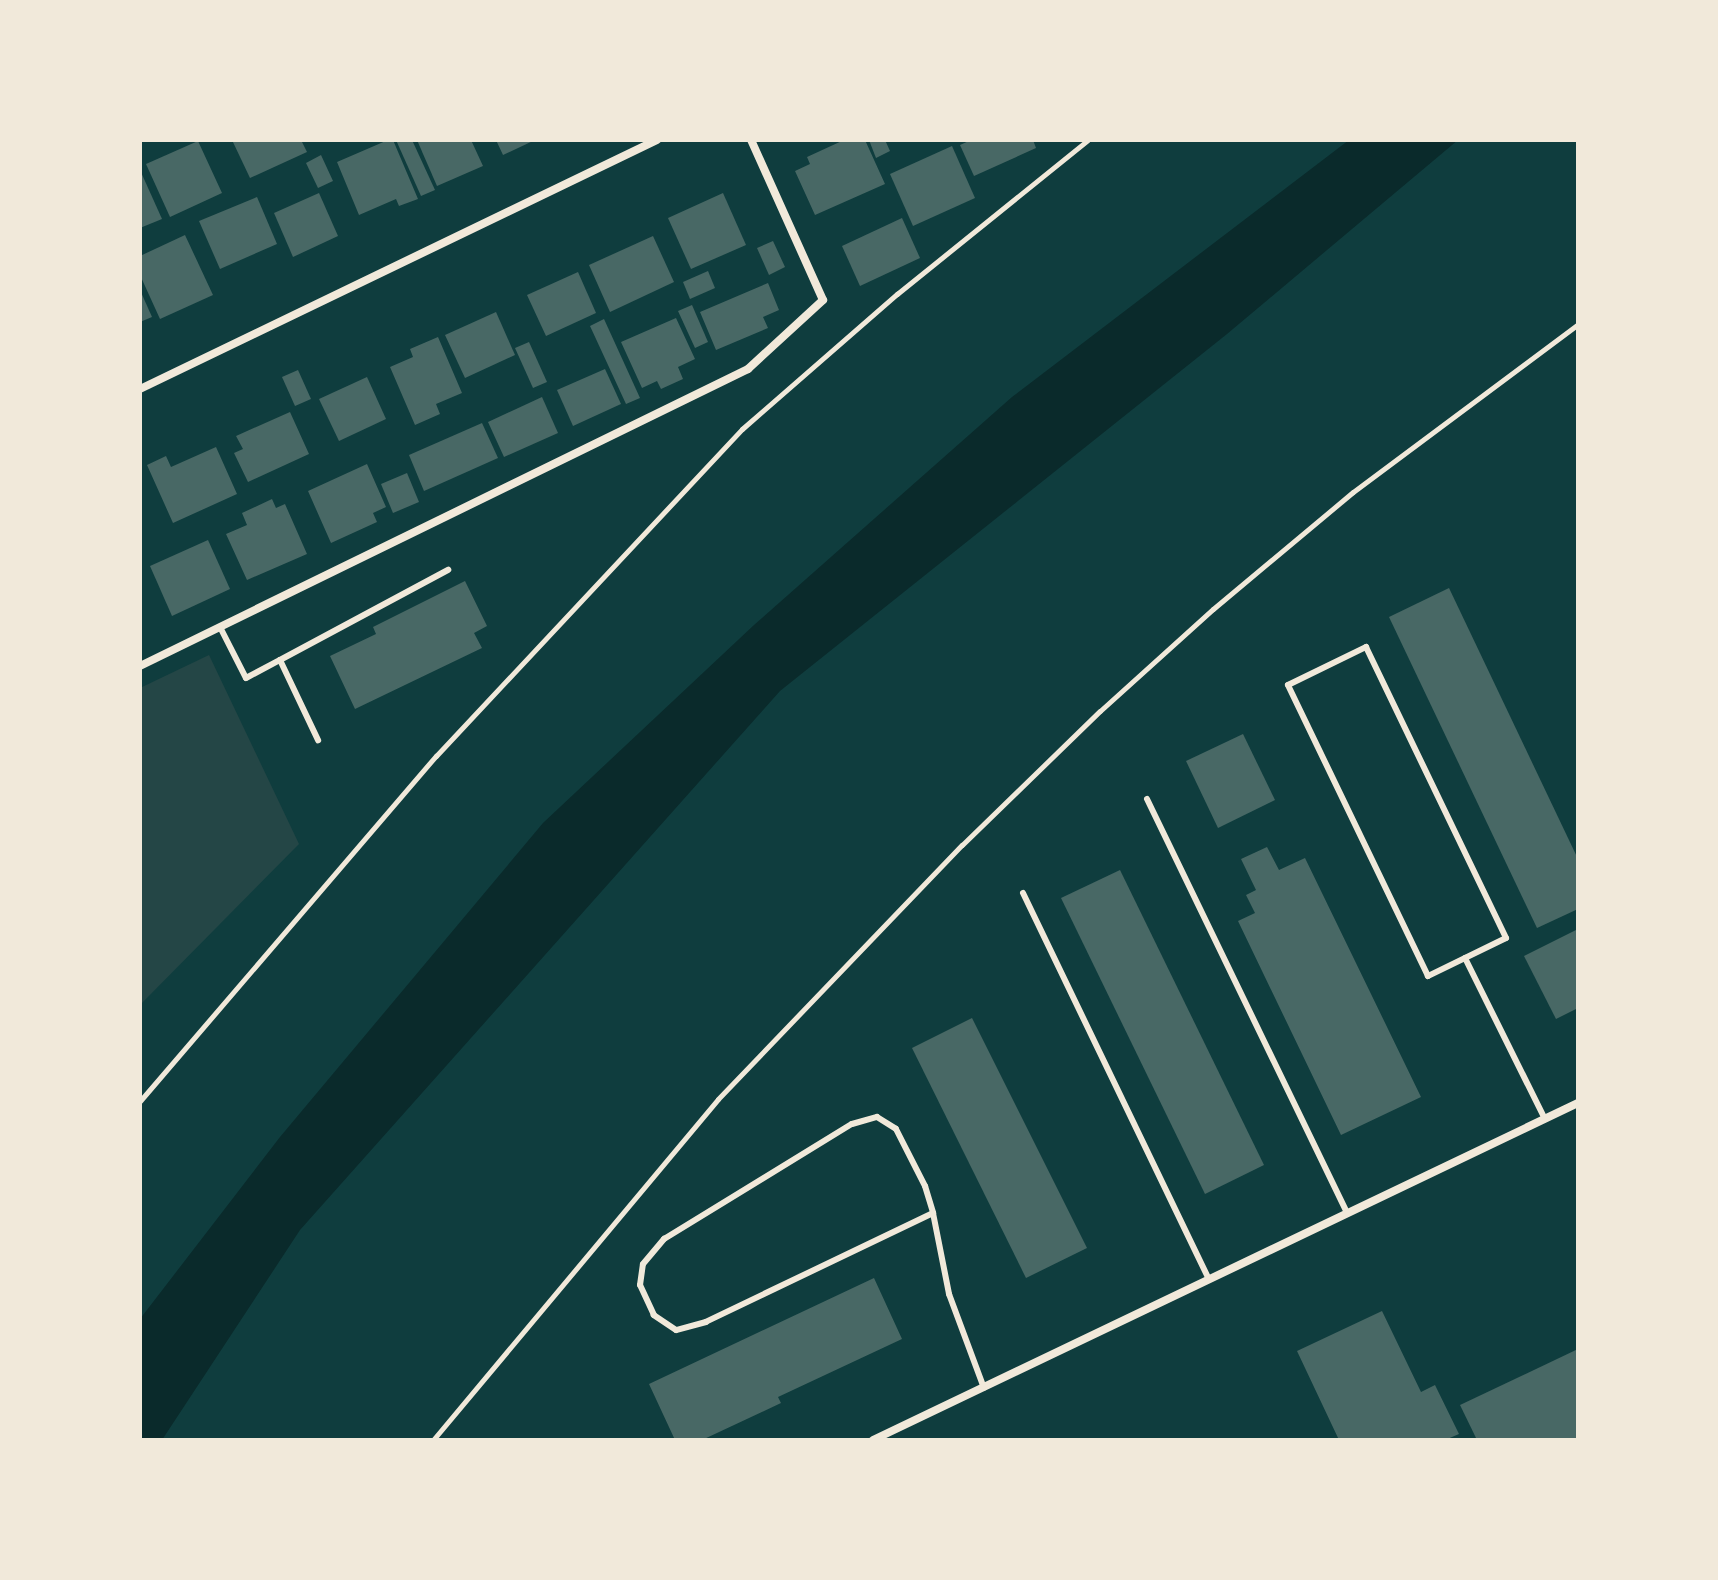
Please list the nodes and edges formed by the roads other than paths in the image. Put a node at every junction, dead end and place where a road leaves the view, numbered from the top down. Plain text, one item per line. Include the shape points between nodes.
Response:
1 (657, 140) edge
2 (751, 140) edge
3 (140, 389) edge
4 (448, 570) dead end
5 (220, 627) junction
6 (280, 660) junction
7 (140, 666) edge
8 (318, 740) dead end
9 (1147, 799) dead end
10 (1023, 893) dead end
11 (1465, 958) junction
12 (1578, 1103) edge
13 (1545, 1119) junction
14 (933, 1213) junction
15 (1347, 1213) junction
16 (1208, 1278) junction
17 (984, 1388) junction
18 (873, 1440) edge

1 - 3 street
2 - 5 street via 823,300 748,369
4 - 6 lane
5 - 6 lane via 246,678
5 - 7 street
6 - 8 lane
9 - 15 lane
10 - 16 lane
11 - 11 lane via 1506,938 1366,647 1288,685 1428,976
11 - 13 lane
12 - 13 street
13 - 15 street
14 - 14 lane via 896,1129 877,1117 852,1124 664,1239 643,1264 640,1285 654,1315 676,1330 706,1322
14 - 17 lane via 949,1294
15 - 16 street
16 - 17 street
17 - 18 street

